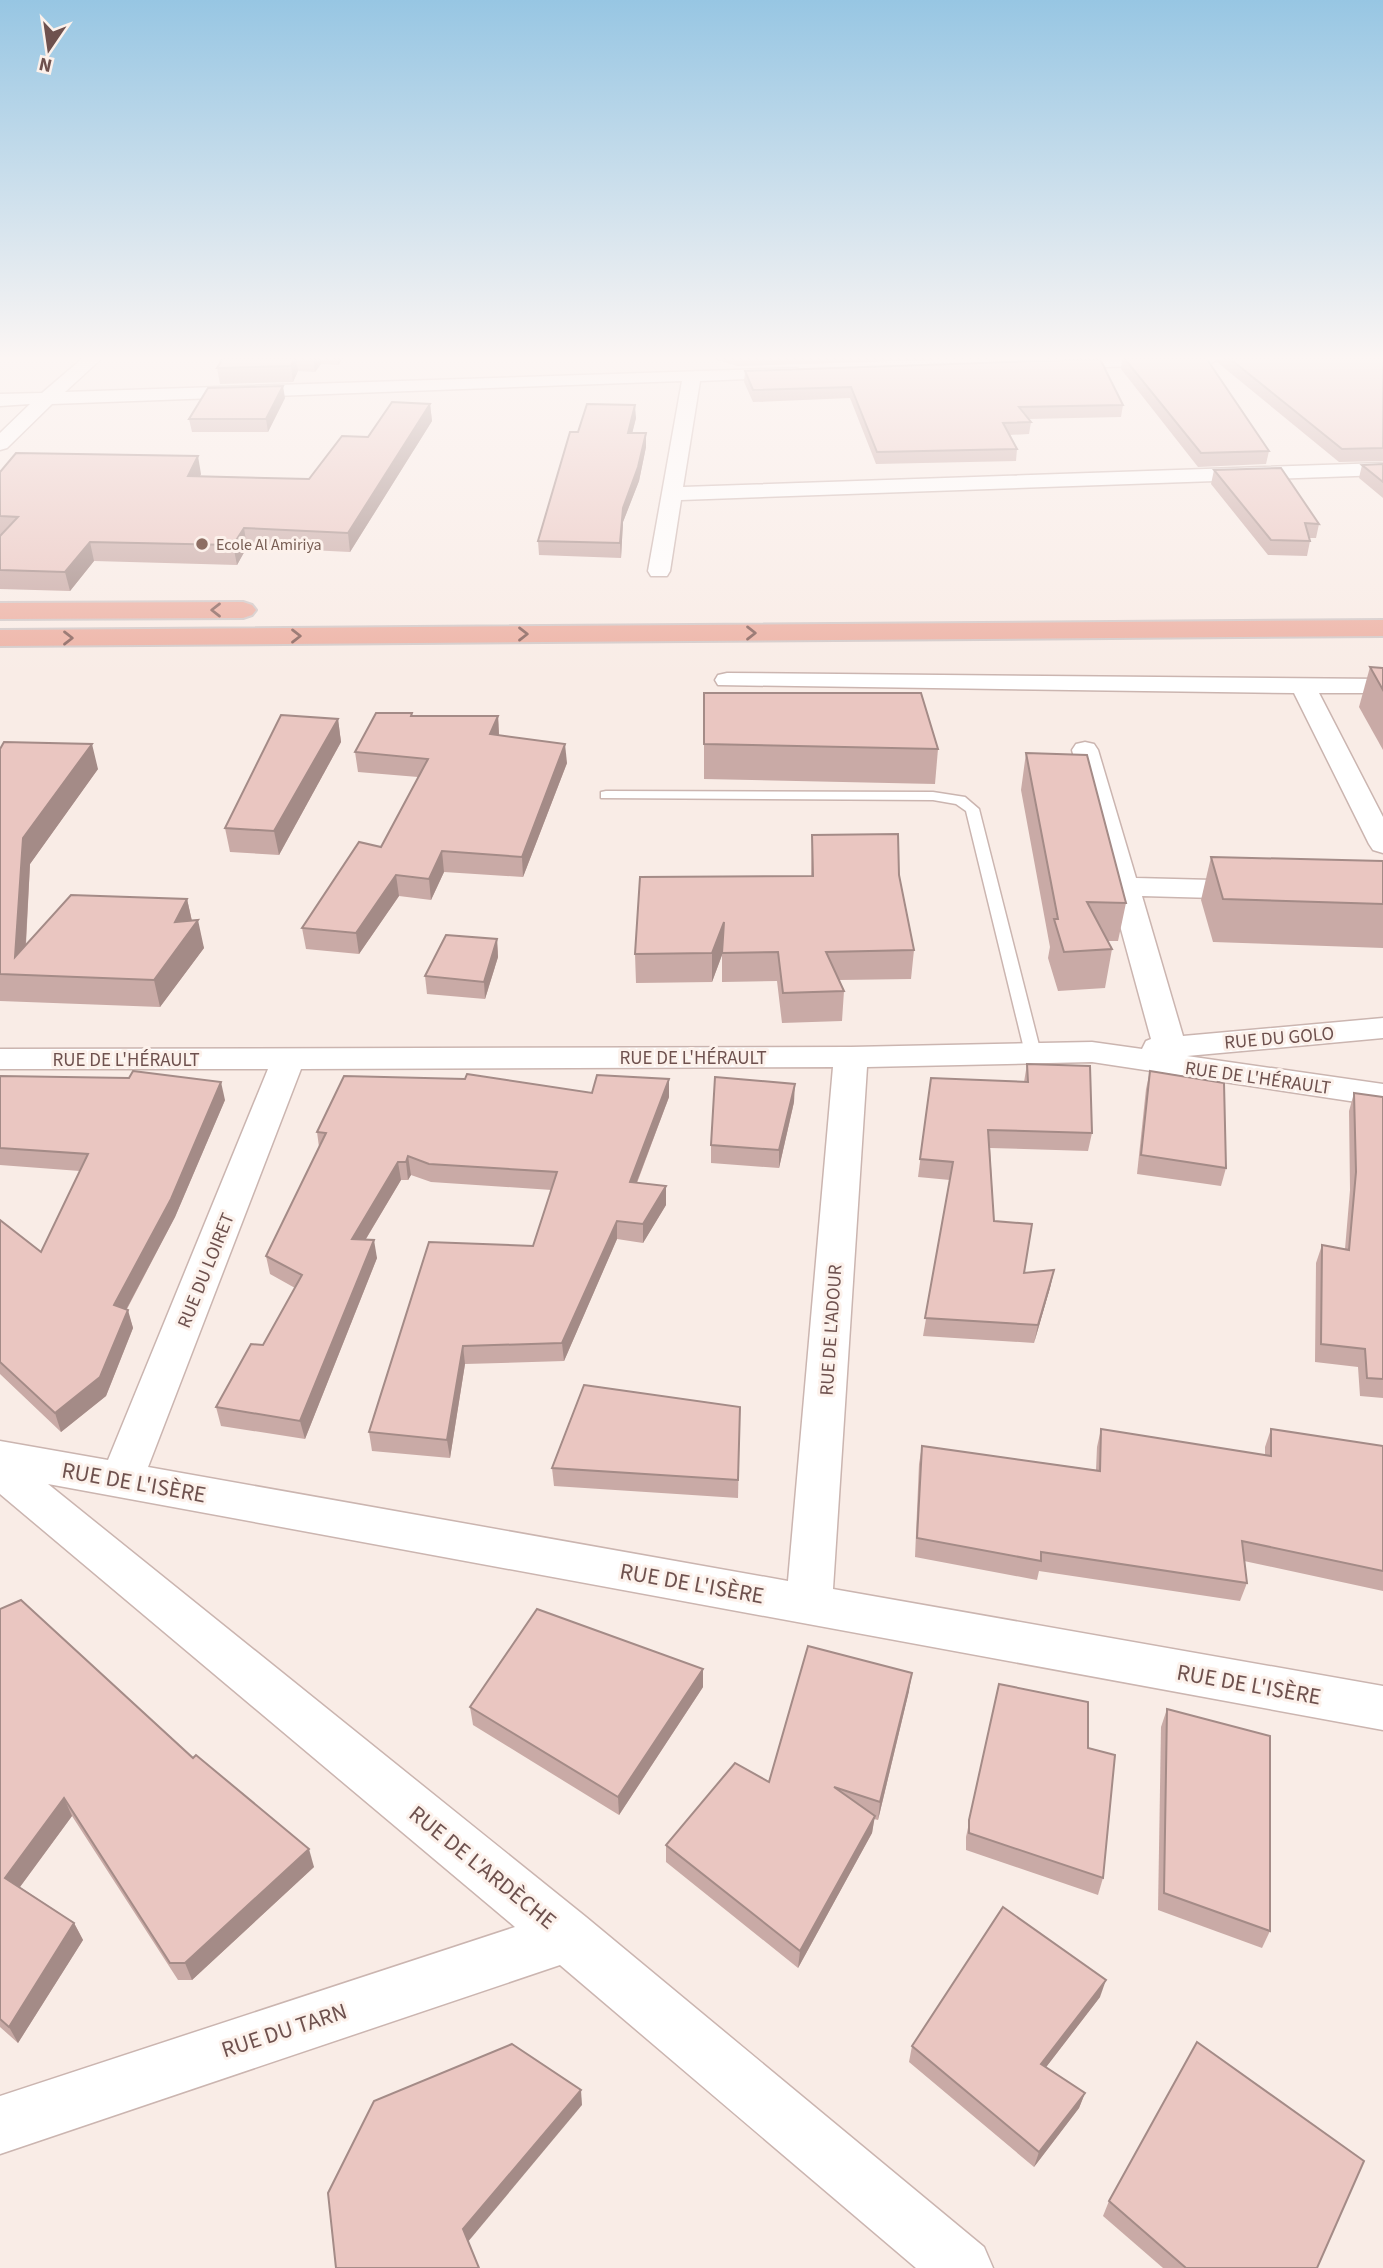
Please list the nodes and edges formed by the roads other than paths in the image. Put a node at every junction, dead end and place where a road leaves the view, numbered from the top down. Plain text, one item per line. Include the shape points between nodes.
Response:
1 (677, 464) edge
2 (1383, 469) edge
3 (672, 494) junction
4 (659, 571) dead end
5 (262, 610) dead end
6 (0, 611) edge
7 (1383, 628) edge
8 (0, 638) edge
9 (727, 680) dead end
10 (1301, 684) junction
11 (1383, 686) edge
12 (1086, 750) dead end
13 (606, 794) dead end
14 (1383, 844) edge
15 (1125, 887) junction
16 (1272, 891) edge
17 (1383, 1028) edge
18 (1170, 1047) junction
19 (1092, 1052) junction
20 (1033, 1053) junction
21 (851, 1056) junction
22 (0, 1059) edge
23 (288, 1060) junction
24 (1383, 1095) edge
25 (0, 1458) edge
26 (0, 1469) edge
27 (122, 1479) junction
28 (809, 1604) junction
29 (1383, 1708) edge
30 (567, 1936) junction
31 (0, 2125) edge
32 (963, 2268) edge

1 - 3 street
2 - 3 street
3 - 4 street
5 -> 6 highway
8 -> 7 highway
9 - 10 street
10 - 11 street
10 - 14 street
12 - 15 street
13 - 20 lane via 933,796 960,800 972,809
15 - 16 street
15 - 18 street
17 - 18 street, RUE DU GOLO
18 - 19 street, RUE DU GOLO
19 - 20 street, RUE DE L'HÉRAULT
19 - 24 street, RUE DE L'HÉRAULT
20 - 21 street, RUE DE L'HÉRAULT
21 - 23 street, RUE DE L'HÉRAULT
21 - 28 street, RUE DE L'ADOUR
22 - 23 street, RUE DE L'HÉRAULT
23 - 27 street, RUE DU LOIRET
25 - 27 street, RUE DE L'ISÈRE
26 - 30 street, RUE DE L'ARDÈCHE
27 - 28 street, RUE DE L'ISÈRE
28 - 29 street, RUE DE L'ISÈRE
30 - 31 street, RUE DU TARN
30 - 32 street, RUE DE L'ARDÈCHE

